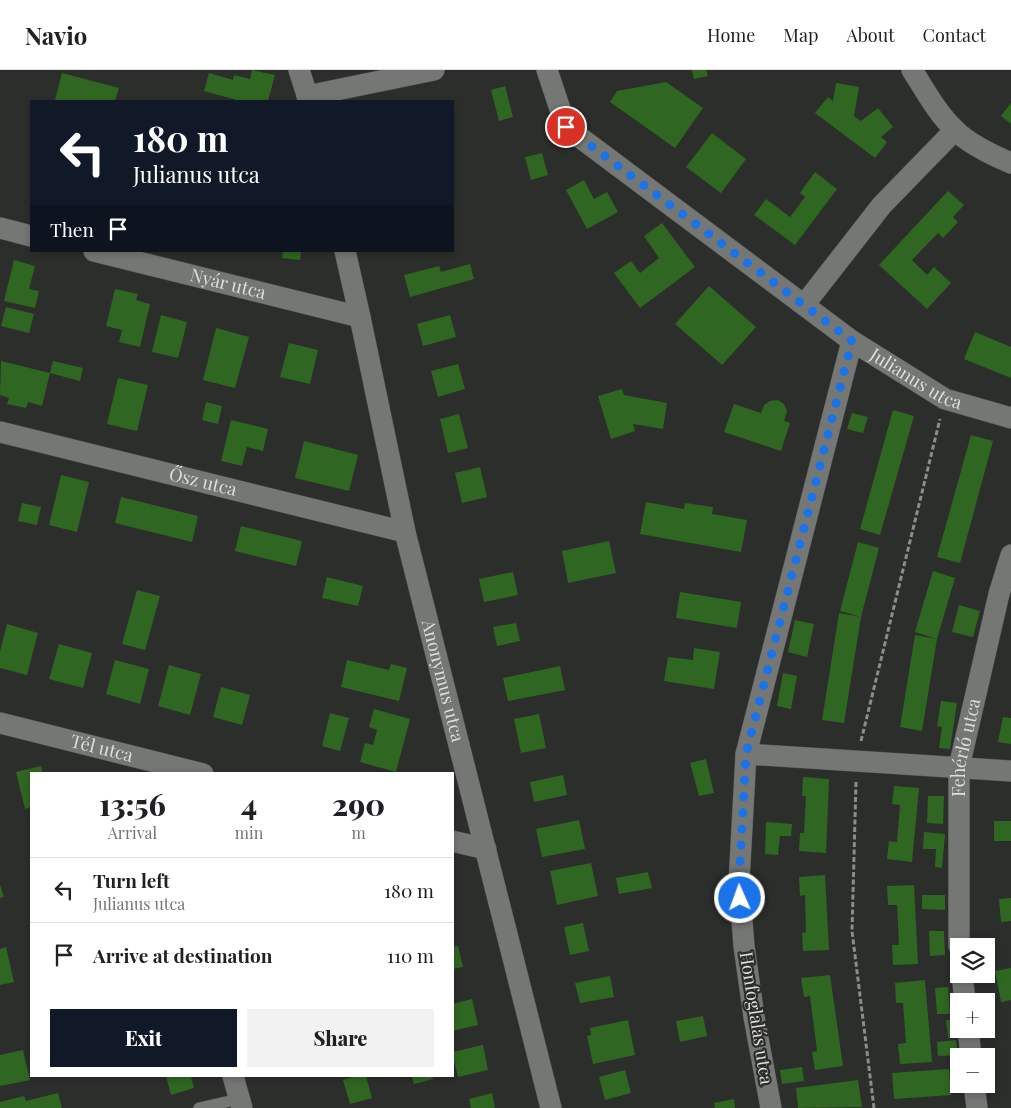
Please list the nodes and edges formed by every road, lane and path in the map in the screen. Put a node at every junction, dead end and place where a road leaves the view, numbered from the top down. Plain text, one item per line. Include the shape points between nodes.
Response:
1 (299, 70) edge
2 (434, 70) edge
3 (547, 70) edge
4 (912, 70) edge
5 (308, 98) edge
6 (955, 130) junction
7 (1011, 164) edge
8 (0, 228) edge
9 (30, 236) edge
10 (98, 252) edge
11 (344, 252) edge
12 (804, 305) junction
13 (360, 317) junction
14 (852, 341) junction
15 (1011, 418) edge
16 (0, 432) edge
17 (405, 532) junction
18 (1011, 555) edge
19 (0, 723) edge
20 (746, 754) junction
21 (153, 767) edge
22 (959, 767) junction
23 (1011, 771) edge
24 (189, 772) edge
25 (454, 841) edge
26 (486, 849) junction
27 (959, 938) edge
28 (233, 1077) edge
29 (975, 1093) edge
30 (240, 1103) edge
31 (199, 1108) edge
32 (551, 1108) edge
33 (770, 1108) edge
34 (977, 1108) edge

1 - 5 street
2 - 5 street
3 - 12 street, Julianus utca via 566,127
4 - 6 street
6 - 7 street
6 - 12 street via 882,205
8 - 9 street
10 - 13 street, Nyár utca
11 - 13 street, Anonymus utca
12 - 14 street, Julianus utca
13 - 17 street, Anonymus utca
14 - 15 street, Julianus utca via 945,399
14 - 20 street, Honfoglalás utca
16 - 17 street, Ősz utca
17 - 26 street, Anonymus utca
18 - 22 street, Fehérló utca
19 - 21 street, Tél utca
20 - 22 street
20 - 33 street, Honfoglalás utca via 739,882 744,946
21 - 24 street, Tél utca
22 - 23 street
22 - 27 street, Fehérló utca
25 - 26 street
26 - 32 street, Anonymus utca
28 - 30 street
29 - 34 street
30 - 31 lane

